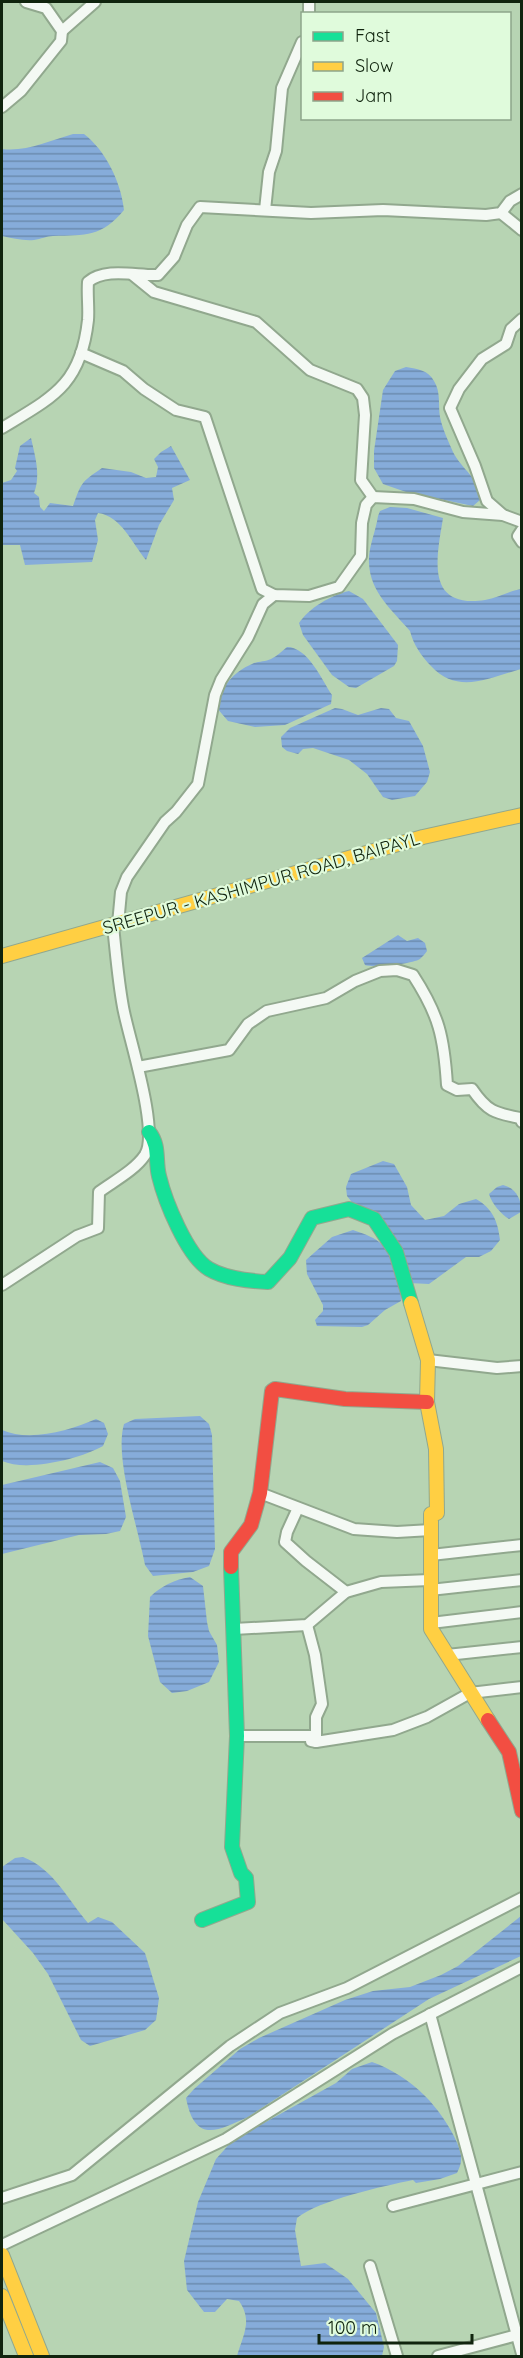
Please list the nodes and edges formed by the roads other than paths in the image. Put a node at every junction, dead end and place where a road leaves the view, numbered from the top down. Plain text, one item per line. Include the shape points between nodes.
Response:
1 (26, 2) edge
2 (95, 2) edge
3 (62, 31) junction
4 (301, 46) edge
5 (2, 107) edge
6 (522, 194) edge
7 (265, 210) junction
8 (501, 213) junction
9 (522, 230) edge
10 (134, 275) junction
11 (522, 319) edge
12 (516, 331) edge
13 (81, 353) junction
14 (2, 428) edge
15 (374, 497) junction
16 (503, 515) junction
17 (522, 522) edge
18 (522, 530) edge
19 (522, 542) edge
20 (274, 596) junction
21 (522, 815) edge
22 (116, 925) junction
23 (2, 956) edge
24 (138, 1067) junction
25 (522, 1122) edge
26 (149, 1132) junction
27 (2, 1285) edge
28 (428, 1360) junction
29 (522, 1366) edge
30 (427, 1402) junction
31 (260, 1493) junction
32 (298, 1508) junction
33 (431, 1530) junction
34 (522, 1545) edge
35 (431, 1555) junction
36 (522, 1580) edge
37 (430, 1585) junction
38 (346, 1592) junction
39 (522, 1612) edge
40 (431, 1623) junction
41 (307, 1625) junction
42 (234, 1629) junction
43 (522, 1647) edge
44 (447, 1655) junction
45 (522, 1687) edge
46 (470, 1693) junction
47 (237, 1736) junction
48 (316, 1742) junction
49 (522, 1811) edge
50 (522, 1898) edge
51 (202, 1920) dead end
52 (522, 1967) edge
53 (430, 2014) junction
54 (522, 2172) edge
55 (478, 2184) junction
56 (2, 2198) edge
57 (393, 2206) dead end
58 (2, 2245) edge
59 (2, 2255) edge
60 (370, 2266) dead end
61 (2, 2296) edge
62 (519, 2334) edge
63 (522, 2354) edge
64 (26, 2356) edge
65 (42, 2356) edge
66 (397, 2356) edge
67 (438, 2356) edge

1 - 3 street via 46,8
2 - 3 street
3 - 5 street via 61,41 46,61 21,92
4 - 7 street via 282,88
6 - 8 street
7 - 8 street
7 - 10 street via 200,207 187,225 174,257 158,274
8 - 9 street
10 - 13 street via 116,274 88,282 88,318
10 - 15 street via 154,292 256,322 310,370 357,389 363,398 365,415 361,480
11 - 12 street
12 - 16 street via 506,344 482,359 450,408 487,501
13 - 14 street via 76,369 61,389
13 - 20 street via 123,372 176,410 205,417 262,589
15 - 16 street via 414,499 463,512
15 - 20 street via 366,505 362,523 361,556 339,587 309,596
16 - 17 street
18 - 19 street via 518,536
20 - 22 street via 263,604 221,680 198,784 165,822 127,877
21 - 22 main road, SREEPUR - KASHIMPUR ROAD, BAIPAYL via 423,837
22 - 23 main road, SREEPUR - KASHIMPUR ROAD, BAIPAYL
22 - 24 street via 123,1009
24 - 25 street via 229,1050 248,1023 267,1011 326,998 380,971 397,970 413,975 438,1018 447,1085 457,1090 472,1089 494,1113
24 - 26 street
26 - 27 street via 146,1154 99,1192 98,1228 77,1236
26 - 28 main road via 156,1142 159,1175 178,1227 206,1267 240,1280 268,1282 290,1258 312,1218 349,1209 374,1219 396,1252
28 - 29 street via 497,1368
28 - 30 main road
30 - 31 main road via 345,1399 275,1389 270,1402
30 - 33 main road via 438,1488 437,1513 431,1514
31 - 32 street
31 - 42 main road via 251,1524 231,1552
32 - 33 street via 354,1529
32 - 38 street via 285,1542
33 - 35 main road
34 - 35 street
35 - 37 main road
36 - 37 street
37 - 38 street via 381,1582
37 - 40 main road
38 - 41 street
39 - 40 street
40 - 44 main road
41 - 42 street
41 - 48 street via 322,1704 316,1717
42 - 47 main road
43 - 44 street
44 - 46 main road
45 - 46 street
46 - 48 street via 393,1730
46 - 49 main road via 509,1752
47 - 48 street via 310,1736
47 - 51 main road via 232,1847 246,1878 249,1902
50 - 56 street via 347,1988 280,2013 230,2046 72,2175
52 - 53 street
53 - 55 street
53 - 58 street via 226,2139
54 - 55 street
55 - 57 street
55 - 62 street
59 - 65 main road
60 - 66 street
61 - 64 main road
62 - 63 street
62 - 67 street

